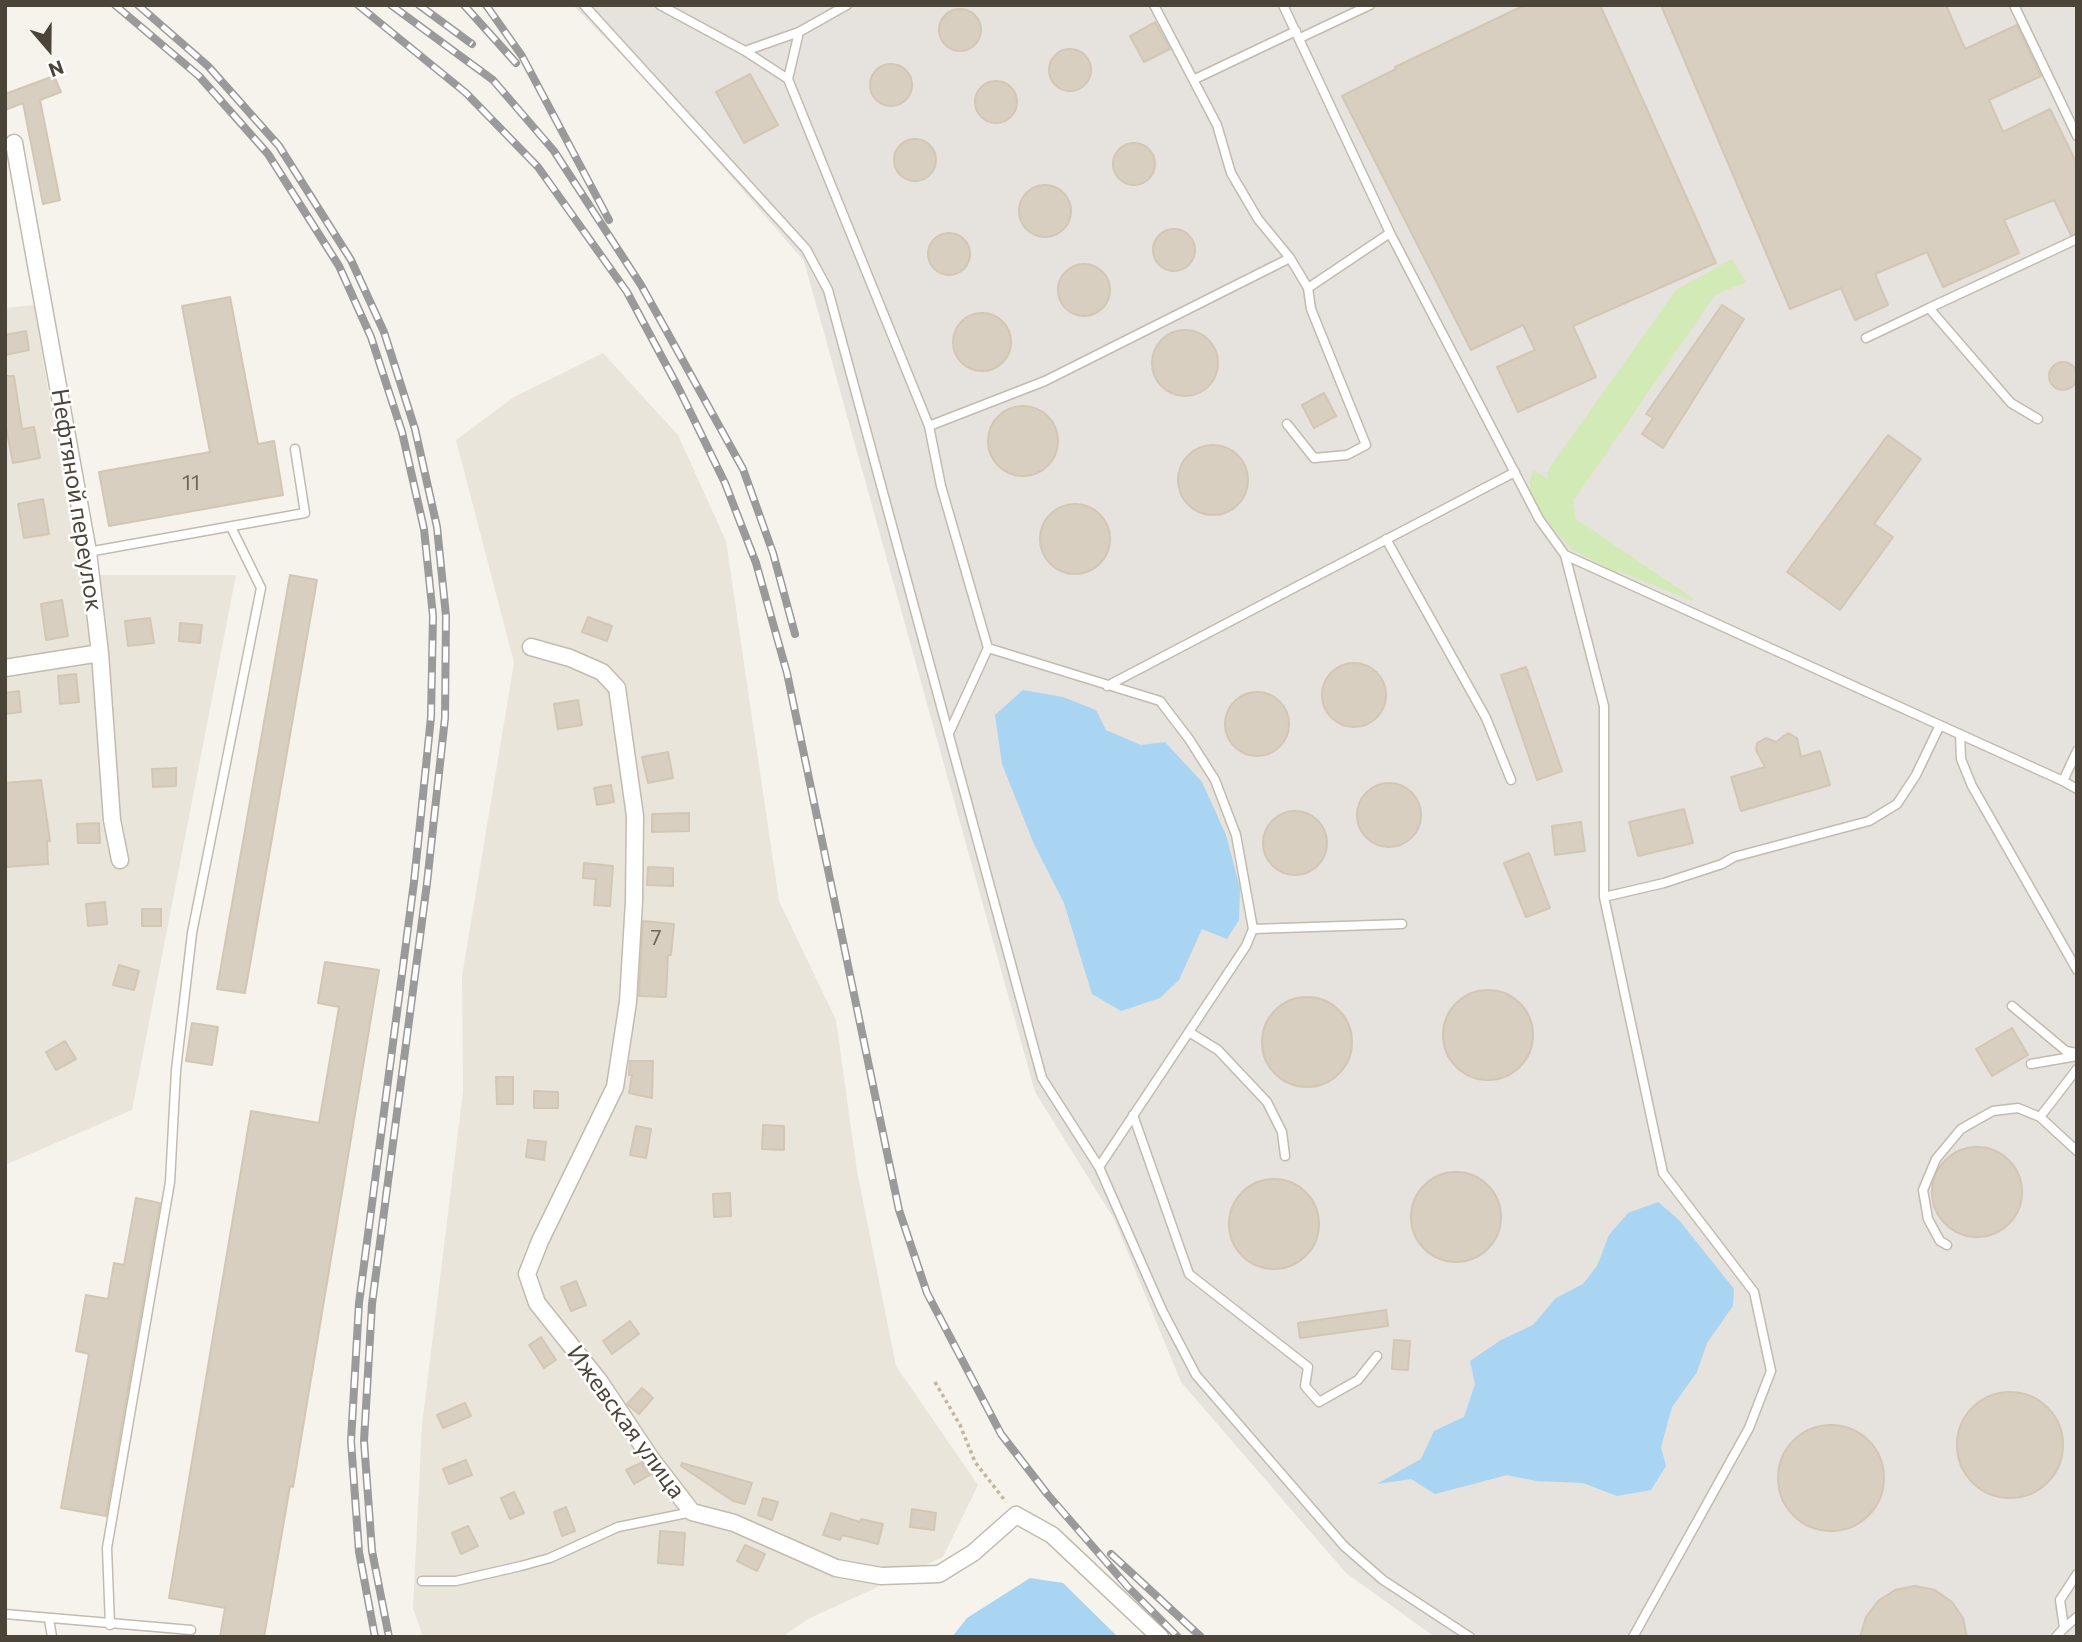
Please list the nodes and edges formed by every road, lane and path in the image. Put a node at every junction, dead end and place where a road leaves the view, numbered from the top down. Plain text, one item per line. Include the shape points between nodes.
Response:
1 (584, 5) edge
2 (660, 5) edge
3 (847, 5) edge
4 (1154, 5) edge
5 (1283, 5) edge
6 (1370, 5) edge
7 (2014, 5) edge
8 (799, 32) junction
9 (1298, 35) junction
10 (745, 51) junction
11 (788, 79) junction
12 (1195, 79) junction
13 (2077, 136) edge
14 (14, 143) dead end
15 (1390, 233) junction
16 (2077, 239) edge
17 (1290, 258) junction
18 (1308, 288) junction
19 (1929, 308) junction
20 (1866, 338) dead end
21 (2038, 419) dead end
22 (1287, 424) dead end
23 (929, 426) junction
24 (295, 449) dead end
25 (1515, 472) junction
26 (231, 527) junction
27 (1385, 539) junction
28 (88, 552) junction
29 (1565, 555) junction
30 (531, 647) dead end
31 (988, 648) junction
32 (100, 653) junction
33 (5, 668) edge
34 (1107, 687) junction
35 (1940, 725) junction
36 (949, 733) junction
37 (1960, 734) junction
38 (2077, 751) edge
39 (1511, 780) dead end
40 (2063, 781) junction
41 (2077, 789) edge
42 (120, 860) dead end
43 (1604, 897) junction
44 (1402, 924) dead end
45 (1253, 929) junction
46 (2077, 970) edge
47 (2012, 1006) dead end
48 (1189, 1032) junction
49 (2077, 1055) edge
50 (2031, 1064) dead end
51 (2077, 1069) edge
52 (1133, 1115) junction
53 (2040, 1117) junction
54 (2077, 1151) edge
55 (1285, 1156) dead end
56 (1099, 1167) junction
57 (1947, 1245) dead end
58 (1377, 1356) dead end
59 (935, 1382) dead end
60 (692, 1512) junction
61 (1016, 1515) junction
62 (2077, 1574) edge
63 (422, 1581) dead end
64 (5, 1614) edge
65 (2077, 1616) edge
66 (49, 1619) junction
67 (110, 1625) junction
68 (2064, 1629) junction
69 (191, 1630) dead end
70 (52, 1637) edge
71 (1160, 1637) edge
72 (1470, 1637) edge
73 (1633, 1637) edge
74 (2056, 1637) edge

1 - 36 lane via 806,249 828,290
2 - 10 lane
3 - 8 lane
4 - 12 lane via 1183,65
5 - 9 lane
6 - 9 lane
7 - 13 lane
8 - 10 lane
8 - 11 lane
9 - 12 lane
9 - 15 lane
10 - 11 lane
11 - 23 lane
12 - 17 lane via 1217,125 1231,173 1258,219
14 - 28 street, Нефтяной переулок
15 - 18 lane
15 - 25 lane
16 - 19 lane
17 - 18 lane
17 - 23 lane via 1045,381
18 - 22 lane via 1311,309 1366,446 1348,455 1314,458
19 - 20 lane
19 - 21 lane via 2011,403
23 - 31 lane via 941,486
24 - 26 lane via 305,513
25 - 27 lane
25 - 29 lane via 1539,519
26 - 28 lane
26 - 67 lane via 261,588 192,933 176,1070 170,1182 107,1548
27 - 34 lane
27 - 39 lane via 1486,718
28 - 32 street, Нефтяной переулок
29 - 35 lane
29 - 43 lane via 1604,706
30 - 60 street, Ижевская улица via 602,672 617,688 635,816 628,1002 615,1087 527,1274 537,1303 600,1382
31 - 34 lane
31 - 36 lane
32 - 33 street
32 - 42 street, Нефтяной переулок via 112,820
34 - 45 lane via 1160,701 1215,780 1236,835
35 - 37 lane
35 - 43 lane via 1897,804 1869,821
36 - 56 lane via 1042,1078
37 - 40 lane
37 - 46 lane via 1961,759 1972,786
38 - 40 lane
40 - 41 lane
43 - 73 lane via 1663,1173 1754,1292 1771,1371 1749,1428
44 - 45 lane
45 - 48 lane
47 - 49 lane
48 - 52 lane
48 - 55 lane via 1218,1051 1266,1102 1282,1132
49 - 50 lane
51 - 53 lane
52 - 56 lane
52 - 58 lane via 1189,1274 1308,1367 1305,1386 1319,1402 1358,1380
53 - 54 lane
53 - 57 lane via 2018,1108 1993,1111 1961,1129 1936,1159 1923,1190 1928,1219
56 - 72 lane via 1196,1375 1344,1546 1383,1580
59 - 61 path via 975,1462
60 - 61 street, Ижевская улица via 734,1522 836,1568 881,1576 939,1574 973,1553
60 - 63 lane via 618,1527 521,1566 456,1581
61 - 71 street via 1052,1535
62 - 68 lane via 2060,1600
64 - 66 lane
65 - 68 lane
66 - 67 lane
66 - 70 lane
67 - 69 lane
68 - 74 lane

